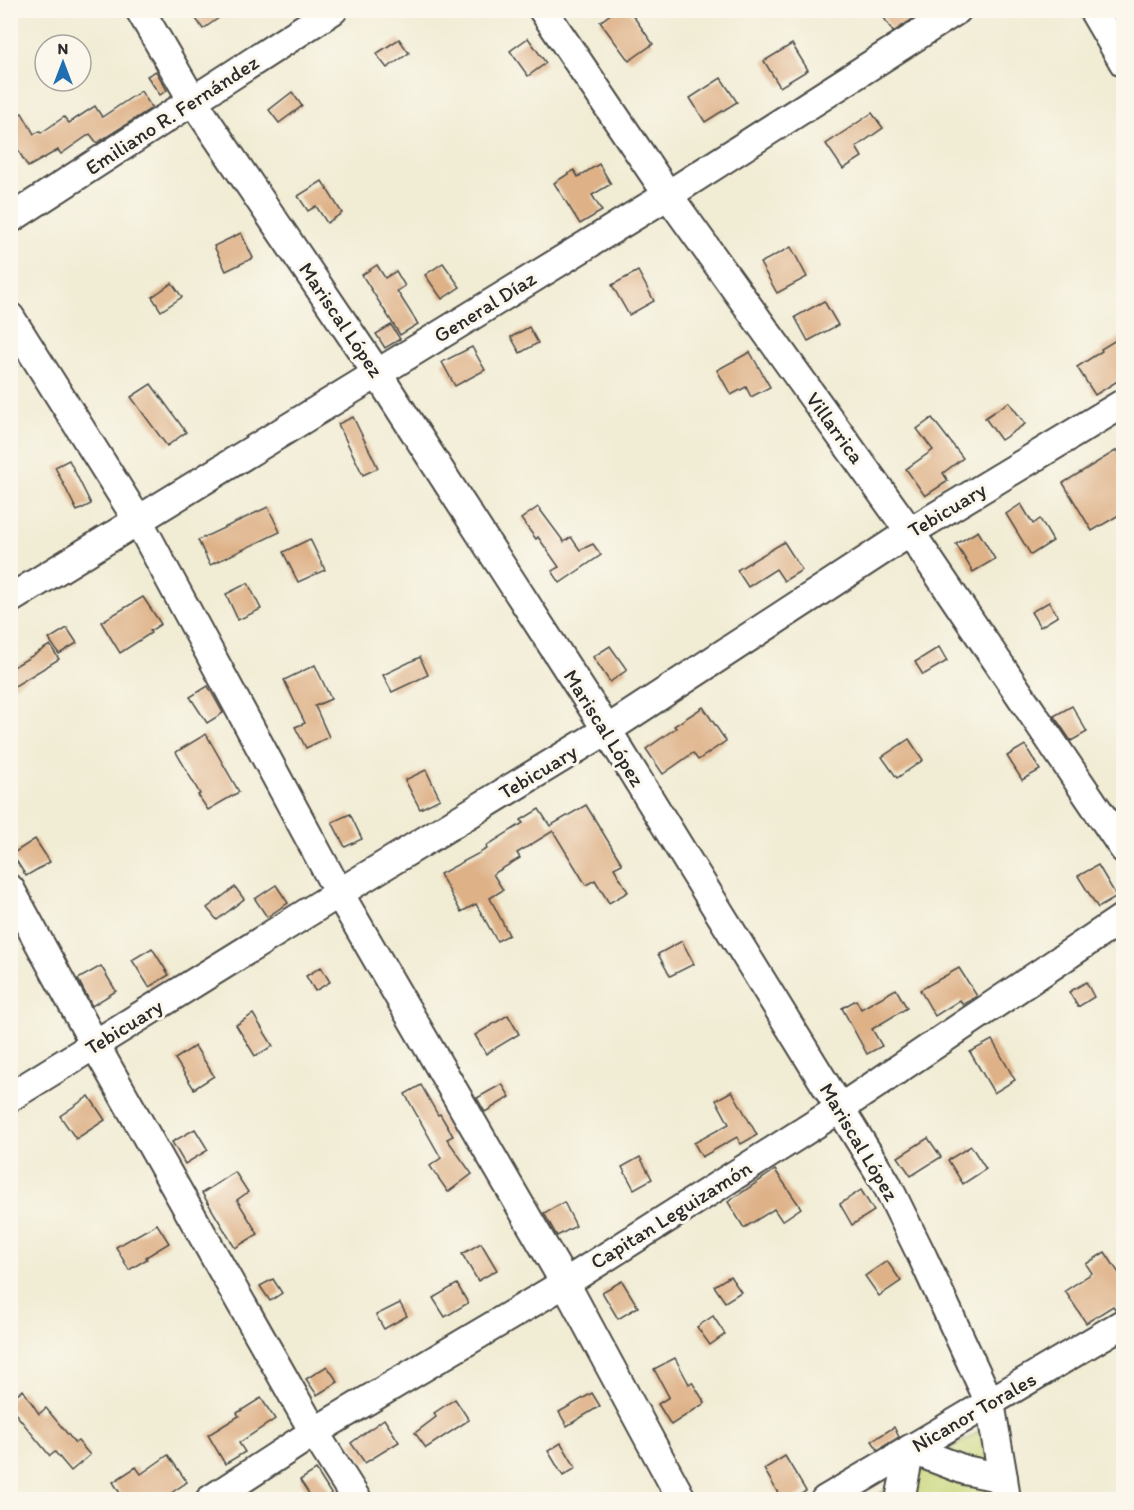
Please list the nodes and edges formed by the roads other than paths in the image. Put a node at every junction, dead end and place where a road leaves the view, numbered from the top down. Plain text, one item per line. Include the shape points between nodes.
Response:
1 (140, 10) edge
2 (333, 10) edge
3 (543, 10) edge
4 (957, 10) edge
5 (1093, 10) edge
6 (1124, 63) edge
7 (193, 101) junction
8 (668, 195) junction
9 (10, 219) edge
10 (10, 317) edge
11 (377, 373) junction
12 (1124, 404) edge
13 (139, 522) junction
14 (910, 532) junction
15 (10, 599) edge
16 (607, 730) junction
17 (1124, 849) edge
18 (10, 889) edge
19 (339, 893) junction
20 (1124, 917) edge
21 (95, 1045) junction
22 (10, 1097) edge
23 (839, 1109) junction
24 (565, 1283) junction
25 (1124, 1323) edge
26 (990, 1403) junction
27 (314, 1432) junction
28 (910, 1449) junction
29 (1004, 1489) edge
30 (210, 1500) edge
31 (357, 1500) edge
32 (682, 1500) edge
33 (825, 1500) edge
34 (900, 1500) edge

1 - 7 street, Mariscal López
2 - 7 street, Emiliano R. Fernández
3 - 8 street, Villarrica
4 - 8 street, General Díaz
5 - 6 street
7 - 9 street, Emiliano R. Fernández
7 - 11 street, Mariscal López
8 - 11 street, General Díaz
8 - 14 street, Villarrica
10 - 13 street
11 - 13 street, General Díaz
11 - 16 street, Mariscal López
12 - 14 street, Tebicuary
13 - 15 street, General Díaz
13 - 19 street
14 - 16 street, Tebicuary
14 - 17 street, Villarrica
16 - 19 street, Tebicuary
16 - 23 street, Mariscal López
18 - 21 street
19 - 21 street, Tebicuary
19 - 24 street
20 - 23 street, Capitan Leguizamón
21 - 22 street, Tebicuary
21 - 27 street
23 - 24 street, Capitan Leguizamón
23 - 26 street, Mariscal López via 886,1182
24 - 27 street, Capitan Leguizamón
24 - 32 street
25 - 26 street, Nicanor Torales
26 - 28 street, Nicanor Torales
26 - 29 street, Mariscal López
27 - 30 street, Capitan Leguizamón
27 - 31 street
28 - 29 street, Mariscal López
28 - 33 street, Nicanor Torales
28 - 34 street

